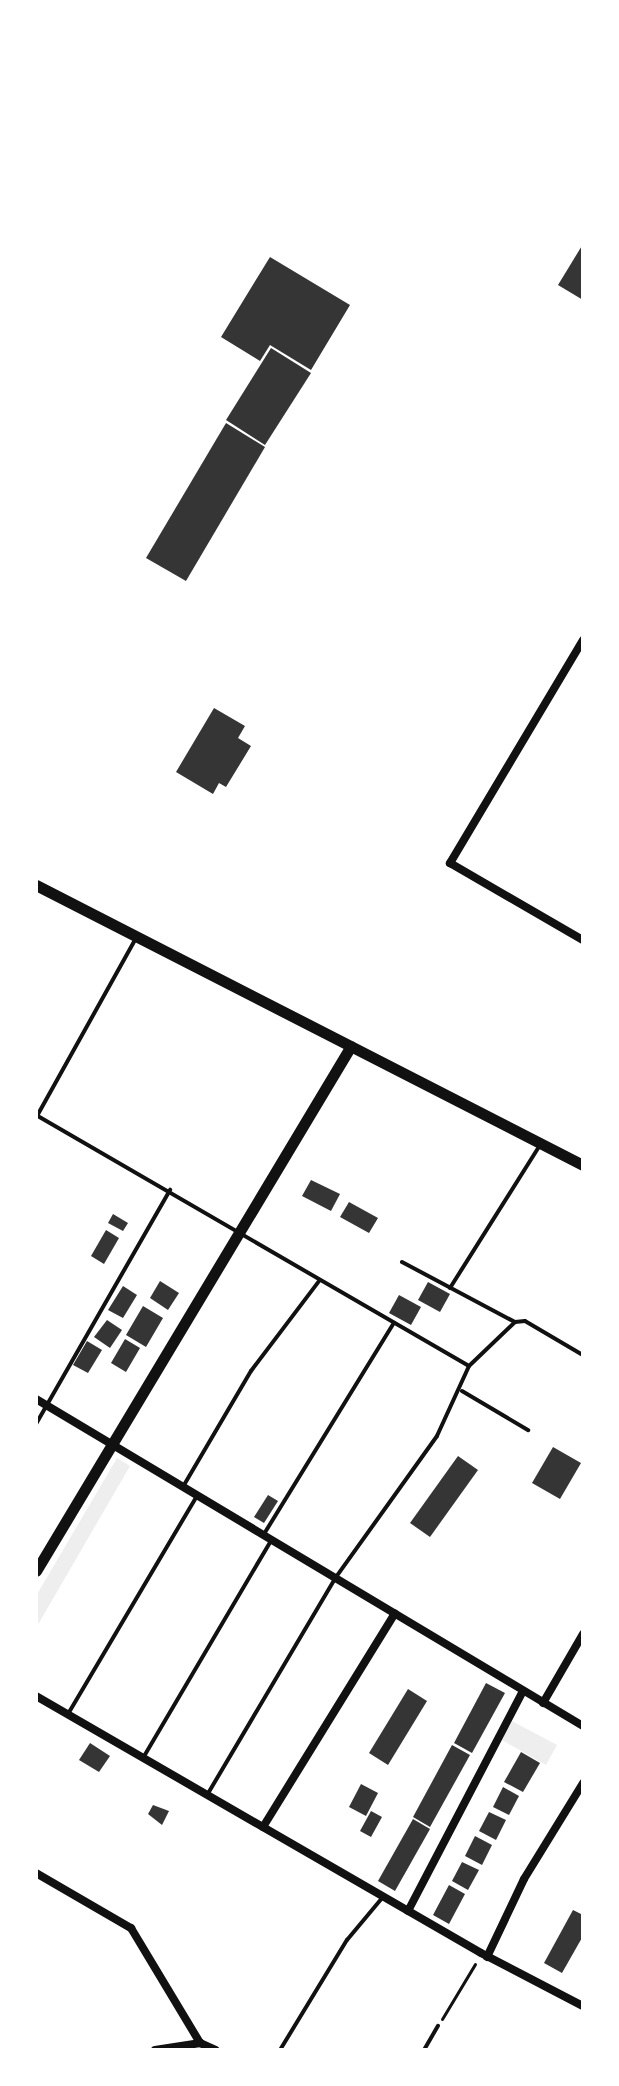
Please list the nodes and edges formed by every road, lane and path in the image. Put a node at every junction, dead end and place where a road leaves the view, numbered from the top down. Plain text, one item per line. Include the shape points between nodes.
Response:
1 (583, 640) edge
2 (36, 885) edge
3 (137, 936) junction
4 (583, 940) edge
5 (351, 1046) junction
6 (36, 1116) edge
7 (541, 1143) junction
8 (583, 1165) edge
9 (170, 1190) junction
10 (238, 1233) junction
11 (402, 1262) dead end
12 (319, 1281) junction
13 (450, 1288) junction
14 (515, 1322) junction
15 (394, 1323) junction
16 (583, 1355) edge
17 (469, 1366) junction
18 (462, 1391) junction
19 (36, 1399) edge
20 (47, 1405) junction
21 (36, 1424) edge
22 (528, 1430) dead end
23 (113, 1442) junction
24 (184, 1485) junction
25 (198, 1494) junction
26 (268, 1536) junction
27 (36, 1571) edge
28 (336, 1577) junction
29 (395, 1613) junction
30 (583, 1634) edge
31 (523, 1691) junction
32 (36, 1696) edge
33 (543, 1703) junction
34 (68, 1714) junction
35 (583, 1726) edge
36 (143, 1758) junction
37 (583, 1783) edge
38 (207, 1795) junction
39 (263, 1827) junction
40 (36, 1873) edge
41 (383, 1897) junction
42 (408, 1911) junction
43 (484, 1955) junction
44 (583, 2006) edge
45 (438, 2026) joint
46 (200, 2043) junction
47 (155, 2050) edge
48 (216, 2050) edge
49 (280, 2050) edge
50 (424, 2050) edge

1 - 4 street via 450,863
2 - 3 street
3 - 5 street
3 - 6 lane
5 - 7 street
5 - 10 street
6 - 9 lane
7 - 8 street
7 - 13 lane
9 - 10 lane
9 - 20 lane
10 - 12 lane
10 - 23 street
11 - 13 lane
12 - 15 lane
12 - 24 lane via 251,1371
13 - 14 lane
14 - 16 lane via 525,1321
14 - 17 lane
15 - 17 lane
15 - 26 lane
17 - 18 lane
18 - 22 lane
18 - 28 lane via 437,1436
19 - 20 street
20 - 21 lane
20 - 23 street
23 - 24 street
23 - 27 street
24 - 25 street
25 - 26 street
25 - 34 lane
26 - 28 street
26 - 36 lane
28 - 29 street
28 - 38 lane
29 - 31 street
29 - 39 street
30 - 33 street
31 - 33 street
31 - 42 street
32 - 34 street
33 - 35 street
34 - 36 street
36 - 38 street
37 - 43 street
38 - 39 street
39 - 41 street
40 - 46 street via 131,1928
41 - 42 street
41 - 49 lane via 347,1940
42 - 43 street
43 - 44 street
43 - 45 path
45 - 50 lane
46 - 47 street
46 - 48 street

